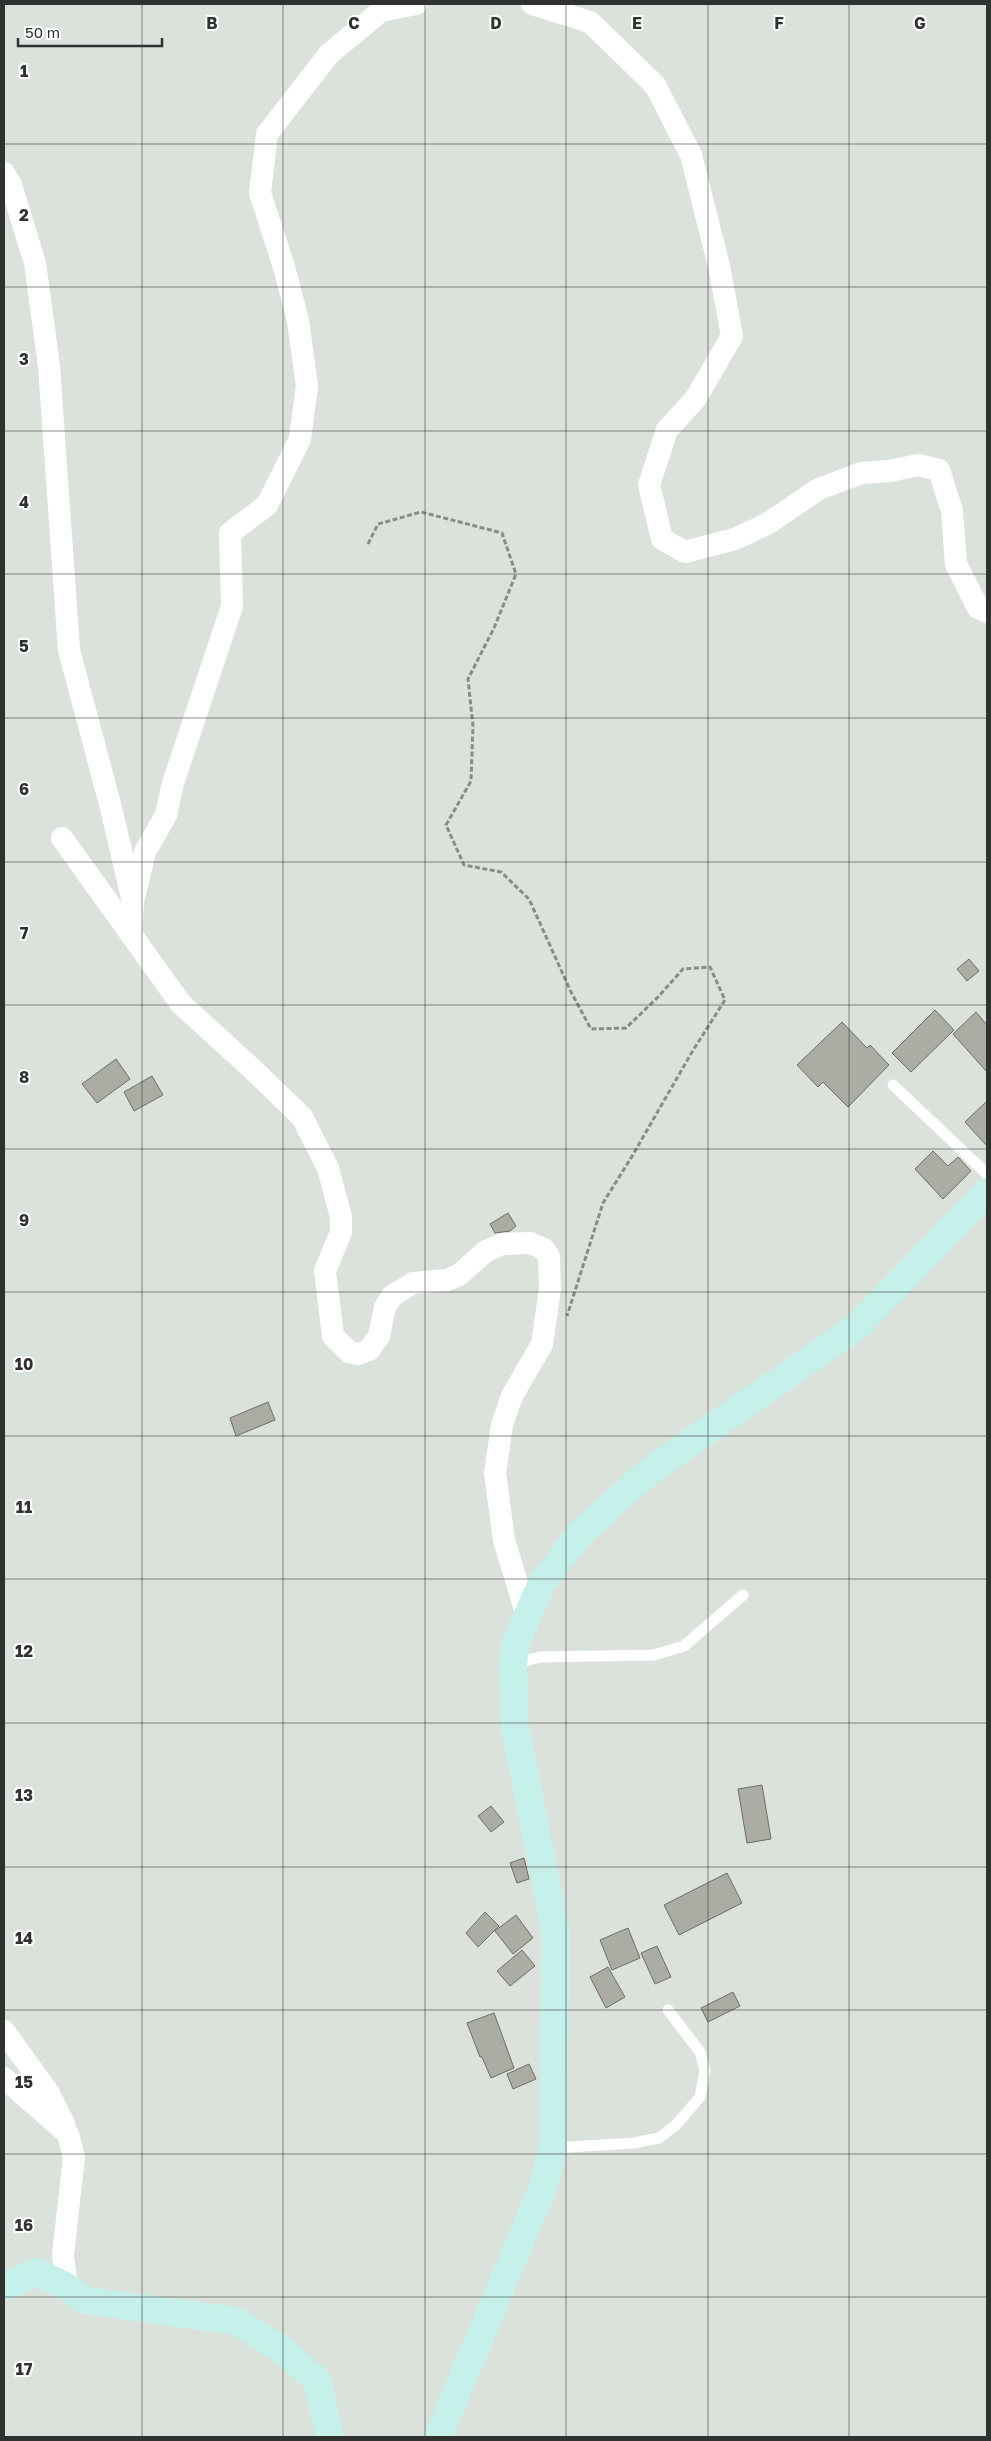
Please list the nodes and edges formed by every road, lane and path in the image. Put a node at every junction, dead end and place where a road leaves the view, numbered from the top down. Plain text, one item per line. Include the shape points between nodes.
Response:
1 (416, 4) edge
2 (532, 4) edge
3 (4, 173) edge
4 (368, 544) dead end
5 (987, 612) edge
6 (62, 838) dead end
7 (133, 902) junction
8 (131, 935) junction
9 (893, 1085) dead end
10 (987, 1174) edge
11 (987, 1192) edge
12 (564, 1320) dead end
13 (744, 1595) dead end
14 (527, 1616) junction
15 (513, 1665) junction
16 (668, 2010) dead end
17 (4, 2031) edge
18 (4, 2078) edge
19 (68, 2134) junction
20 (552, 2148) junction
21 (4, 2287) edge
22 (67, 2288) junction
23 (330, 2437) edge
24 (438, 2437) edge

1 - 7 street via 381,11 329,54 268,134 260,193 298,321 307,386 300,438 267,505 230,533 232,606 173,783 166,814 145,852
2 - 5 street via 590,22 655,85 691,155 719,266 732,336 696,398 667,430 649,485 662,539 685,552 735,539 767,524 819,489 861,473 890,471 918,464 939,470 952,511 956,564 978,608
3 - 7 street via 11,185 35,263 49,366 69,650
4 - 12 path via 378,524 421,512 502,533 516,574 468,679 473,726 471,781 446,825 464,865 500,872 529,900 591,1029 626,1028 682,969 710,967 726,1000 603,1202 570,1312
6 - 8 street
7 - 8 street
8 - 14 street via 180,1004 302,1117 328,1168 341,1217 341,1232 325,1271 333,1336 349,1352 358,1354 369,1350 379,1336 385,1307 392,1296 413,1283 447,1280 459,1275 486,1251 502,1244 530,1243 544,1249 549,1257 550,1289 542,1344 512,1396 502,1425 494,1473 504,1540
9 - 10 lane
11 - 14 main road via 858,1326 651,1470 580,1533 540,1585
13 - 15 lane via 684,1646 661,1653 540,1657
14 - 15 main road via 516,1642
15 - 20 main road via 515,1727 556,1933
16 - 20 lane via 700,2052 706,2071 700,2097 676,2125 659,2138
17 - 19 street via 48,2092
18 - 19 street
19 - 22 street via 74,2157 63,2255
20 - 24 main road via 544,2187
21 - 22 main road via 37,2272
22 - 23 main road via 84,2300 236,2320 281,2349 317,2380

